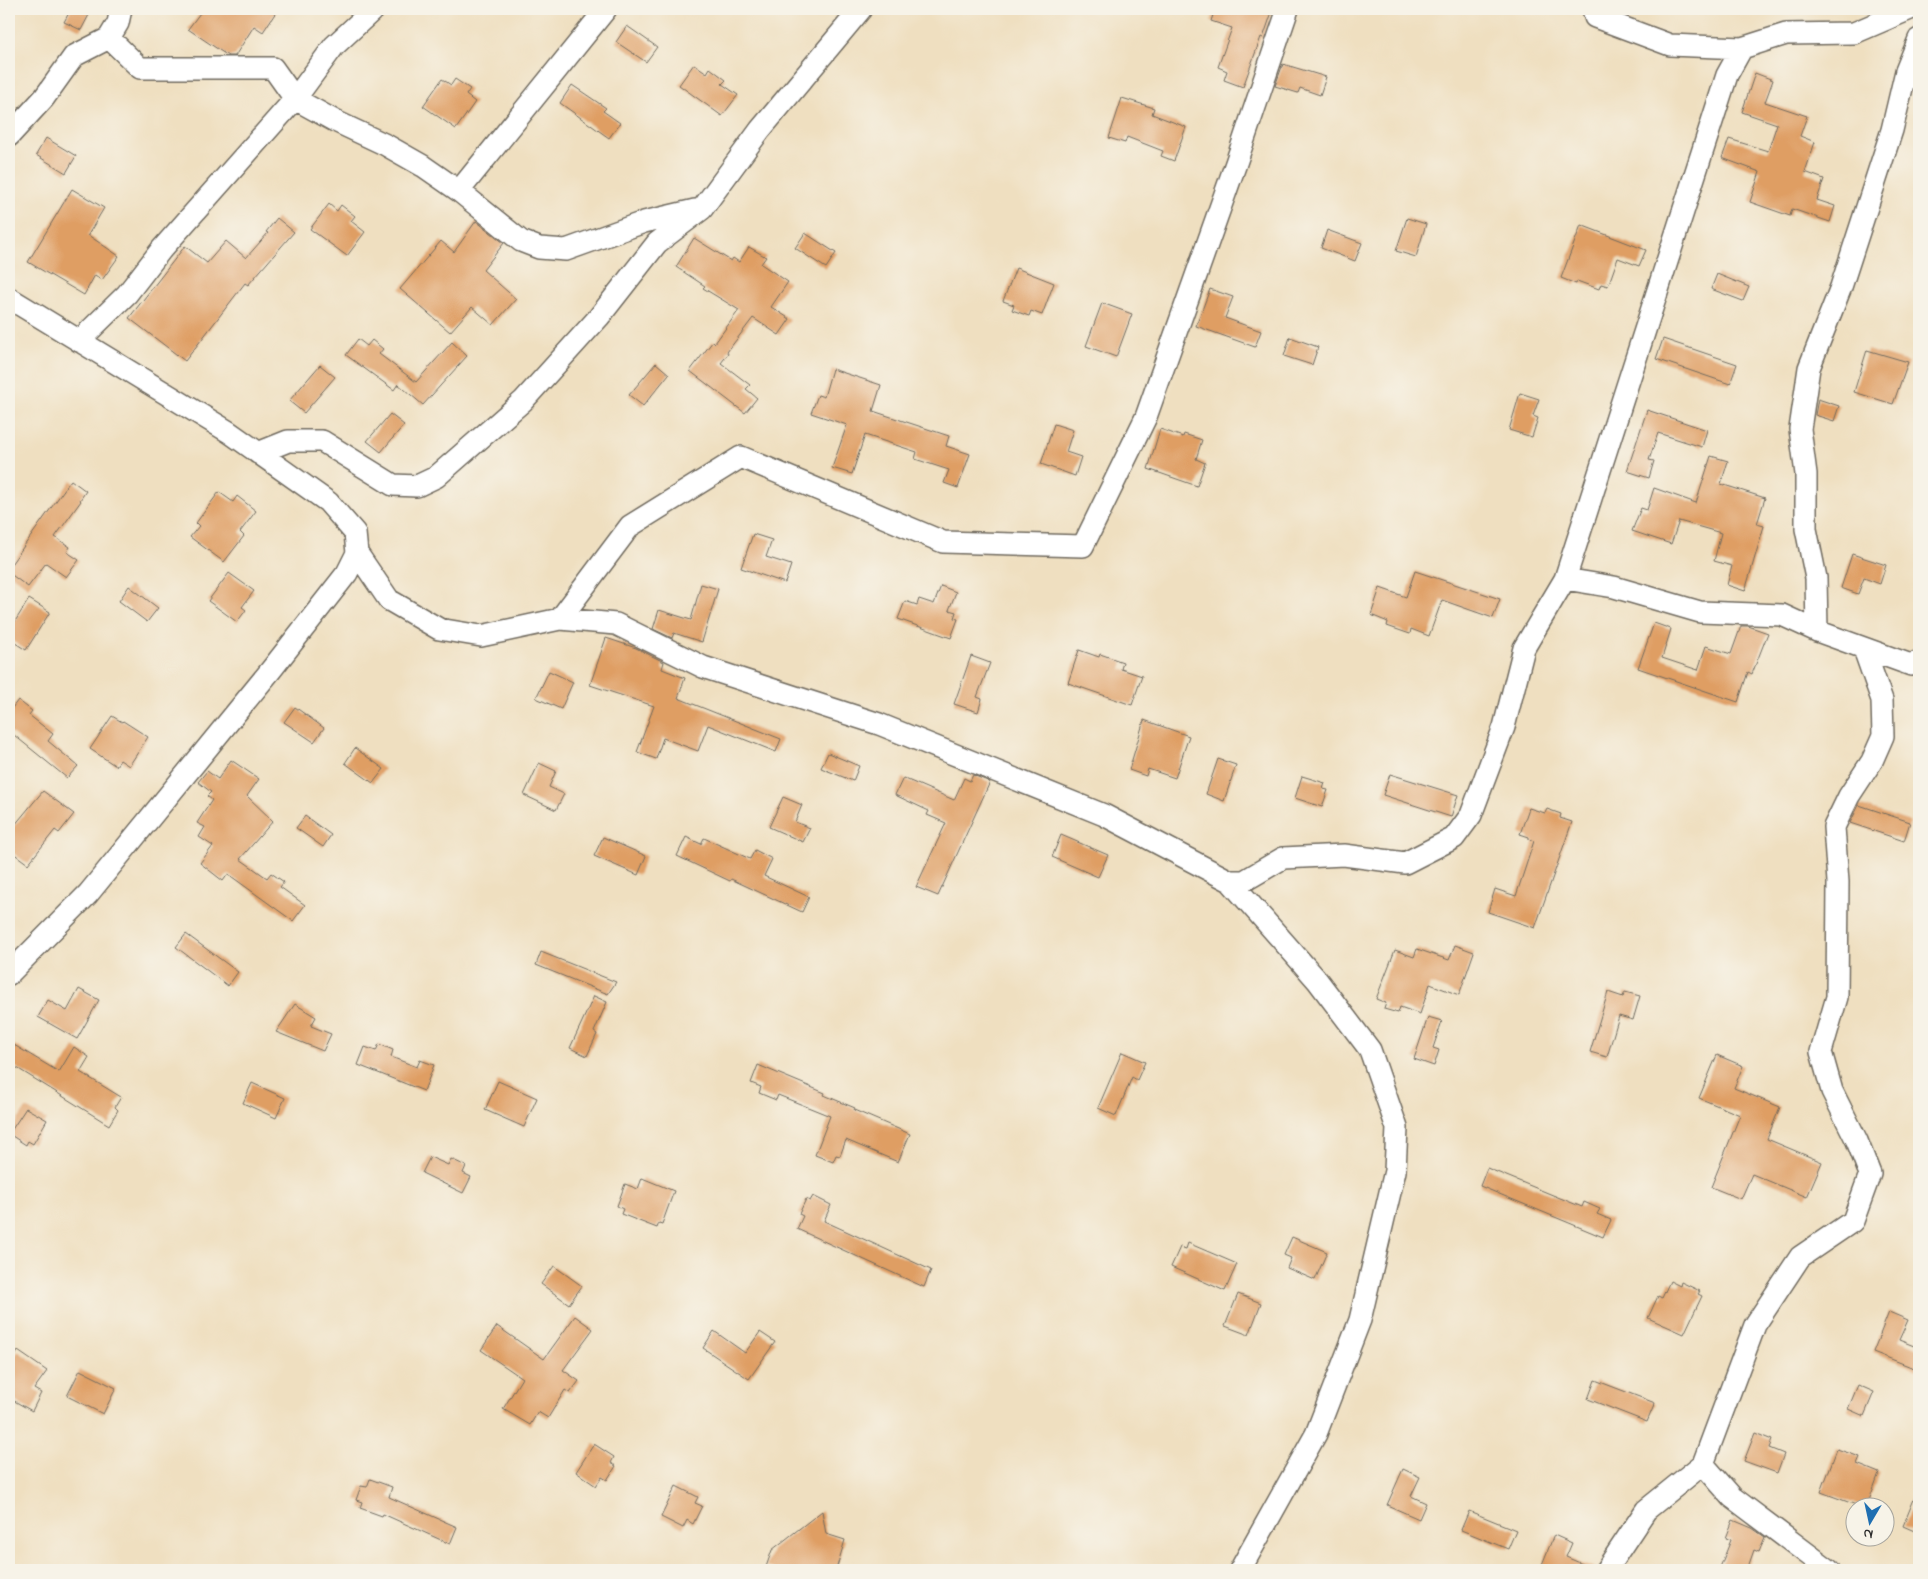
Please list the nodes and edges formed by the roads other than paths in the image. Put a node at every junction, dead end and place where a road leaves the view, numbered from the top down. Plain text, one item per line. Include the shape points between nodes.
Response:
1 (121, 9) edge
2 (374, 9) edge
3 (606, 9) edge
4 (860, 9) edge
5 (1288, 9) edge
6 (1593, 9) edge
7 (1910, 9) edge
8 (110, 38) junction
9 (1919, 40) edge
10 (1742, 48) junction
11 (295, 99) junction
12 (9, 136) edge
13 (459, 191) junction
14 (702, 208) junction
15 (9, 298) edge
16 (79, 341) junction
17 (258, 453) junction
18 (356, 553) junction
19 (1565, 578) junction
20 (560, 619) junction
21 (1817, 632) junction
22 (1864, 649) junction
23 (1919, 660) edge
24 (1230, 881) junction
25 (9, 974) edge
26 (1703, 1464) junction
27 (1240, 1570) edge
28 (1606, 1570) edge
29 (1829, 1570) edge

1 - 8 street via 118,24
2 - 11 street via 334,46
3 - 13 street
4 - 14 street via 760,130
5 - 20 street via 1146,417 1083,546 943,542 741,457 630,526
6 - 10 street via 1596,17 1670,45
7 - 10 street via 1854,33 1786,34
8 - 11 street via 140,68 272,68
8 - 12 street via 74,56 44,98
9 - 21 street via 1906,71 1892,130 1841,287 1809,368 1800,429 1806,474 1806,529 1816,578
10 - 19 street via 1727,75
11 - 13 street via 423,166
11 - 16 street via 127,294
13 - 14 street via 522,241 552,251 566,250 644,222
14 - 17 street via 657,243 599,317 523,401 436,477 417,486 393,485 322,441 288,441
15 - 16 street
16 - 17 street via 166,392
17 - 18 street via 328,502 355,533
18 - 20 street via 389,600 439,629 481,636
18 - 25 street via 347,573 271,670 88,894
19 - 21 street via 1700,612 1782,615
19 - 24 street via 1524,648 1504,727 1472,815 1454,838 1405,862 1344,855 1284,858 1244,880
20 - 24 street via 616,624 703,667 879,724 1104,815
21 - 22 street
22 - 23 street via 1912,665
22 - 26 street via 1882,700 1883,736 1834,827 1838,882 1837,997 1822,1052 1832,1091 1870,1174 1853,1221 1800,1257 1755,1325
24 - 27 street via 1317,980 1370,1050 1397,1128 1395,1171 1360,1320 1316,1434
26 - 28 street via 1646,1510
26 - 29 street via 1732,1497

